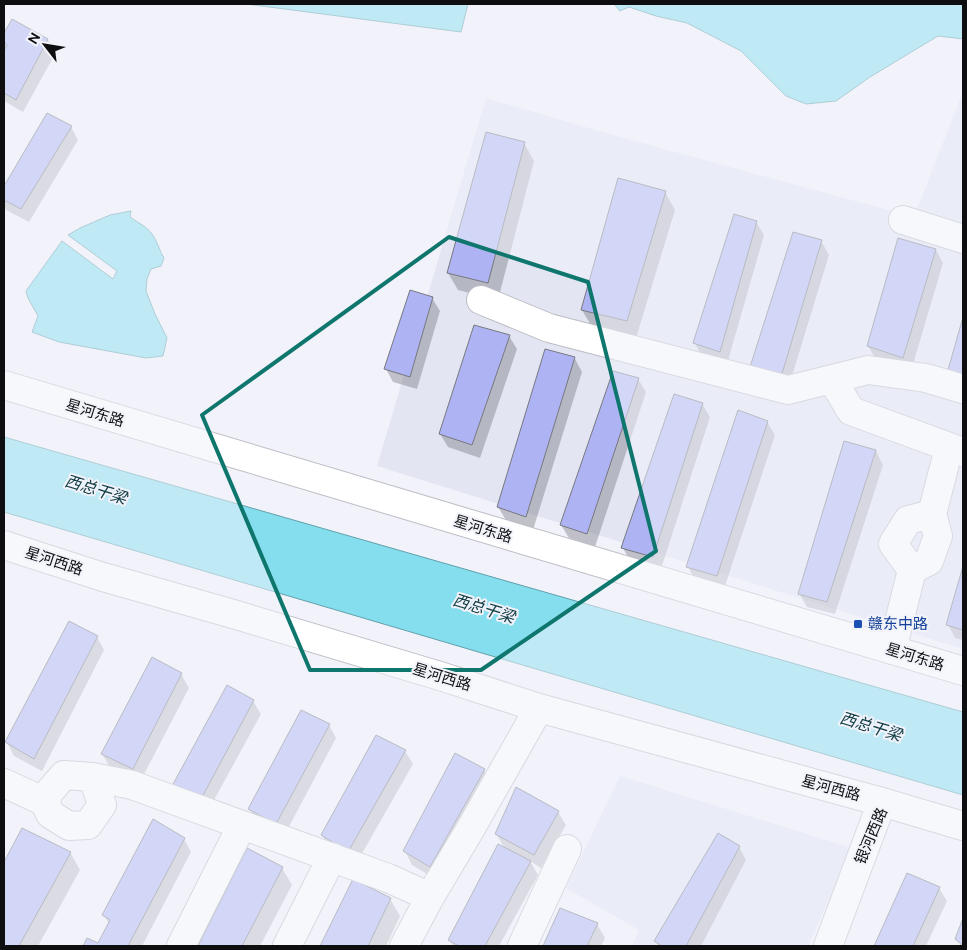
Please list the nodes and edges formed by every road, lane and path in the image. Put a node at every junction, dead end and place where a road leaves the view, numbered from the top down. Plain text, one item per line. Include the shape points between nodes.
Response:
1 (903, 220) dead end
2 (963, 240) edge
3 (480, 300) dead end
4 (832, 379) junction
5 (4, 385) edge
6 (963, 389) edge
7 (956, 450) edge
8 (932, 514) junction
9 (4, 545) edge
10 (912, 570) junction
11 (892, 650) junction
12 (963, 672) edge
13 (539, 708) junction
14 (93, 777) junction
15 (4, 783) edge
16 (45, 802) junction
17 (882, 802) junction
18 (242, 825) junction
19 (963, 826) edge
20 (567, 849) dead end
21 (332, 857) junction
22 (430, 897) junction
23 (181, 946) edge
24 (287, 946) edge
25 (404, 946) edge
26 (522, 946) edge
27 (828, 946) edge

1 - 2 street
3 - 4 street via 549,328 788,390
4 - 6 street via 868,370 926,378
4 - 7 street via 851,411
5 - 11 street, 星河东路
7 - 8 street
8 - 10 street via 938,536 929,561
8 - 10 street via 908,520 893,544
9 - 13 street, 星河西路
10 - 11 street
11 - 12 street, 星河东路
13 - 17 street, 星河西路
13 - 22 street
14 - 16 street via 64,775
14 - 16 street via 102,805 88,826 69,826 50,814
14 - 18 street via 132,785
15 - 16 street
17 - 19 street, 银河西路
17 - 27 street, 银河西路
18 - 21 street
18 - 23 street
20 - 26 street
21 - 22 street
21 - 24 street
22 - 25 street

